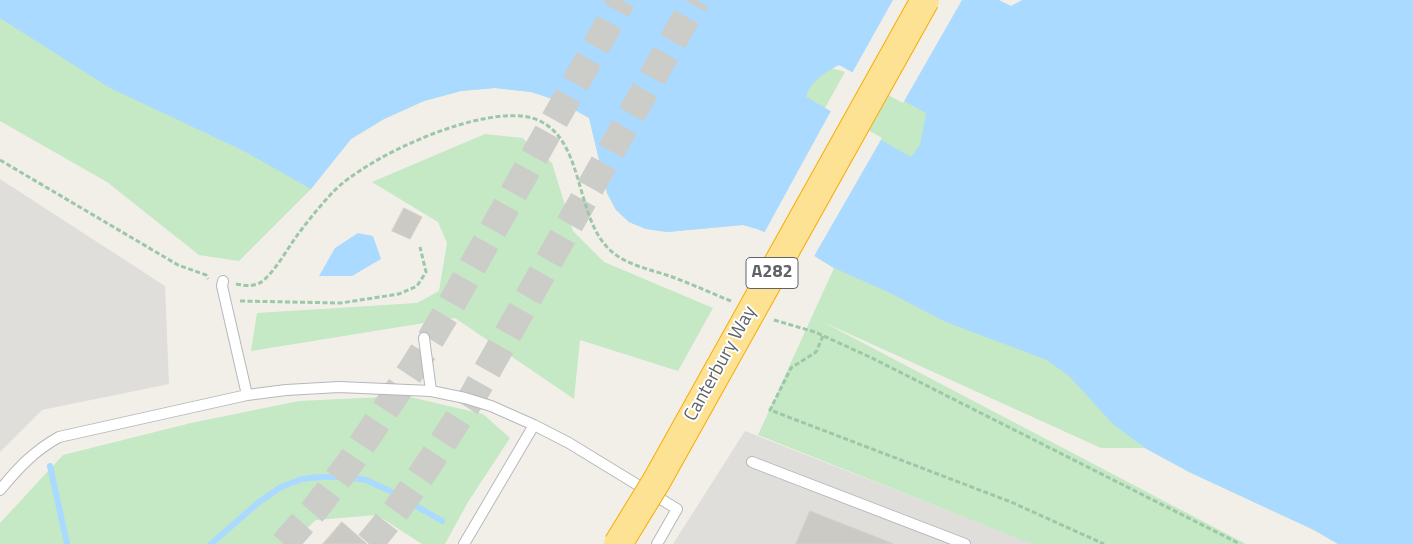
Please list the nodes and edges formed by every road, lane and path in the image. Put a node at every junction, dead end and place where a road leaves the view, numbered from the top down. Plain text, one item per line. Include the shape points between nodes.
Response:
1 (925, 0) edge
2 (0, 160) edge
3 (420, 247) dead end
4 (223, 281) junction
5 (738, 304) dead end
6 (228, 309) junction
7 (773, 319) dead end
8 (824, 336) junction
9 (424, 338) dead end
10 (431, 392) junction
11 (248, 395) junction
12 (534, 425) junction
13 (752, 462) dead end
14 (0, 490) edge
15 (464, 544) edge
16 (618, 544) edge
17 (657, 544) edge
18 (965, 544) edge
19 (1104, 544) edge
20 (1240, 544) edge

1 - 16 highway, Canterbury Way / A282, bridge via 656,482
2 - 4 path via 178,265 206,274 209,280
3 - 6 path via 426,272 417,286 399,294 341,303 242,301
4 - 5 path via 254,286 265,279 338,187 393,151 456,125 519,115 541,121 561,140 573,164 594,228 612,251 632,263
4 - 6 lane
6 - 11 lane
7 - 8 path
8 - 19 path via 816,352 792,368 770,410 1011,502
8 - 20 path
9 - 10 lane
10 - 11 lane via 339,387
10 - 12 lane via 491,406
11 - 14 lane via 59,437 16,470
12 - 15 lane
12 - 17 lane via 676,509
13 - 18 lane

